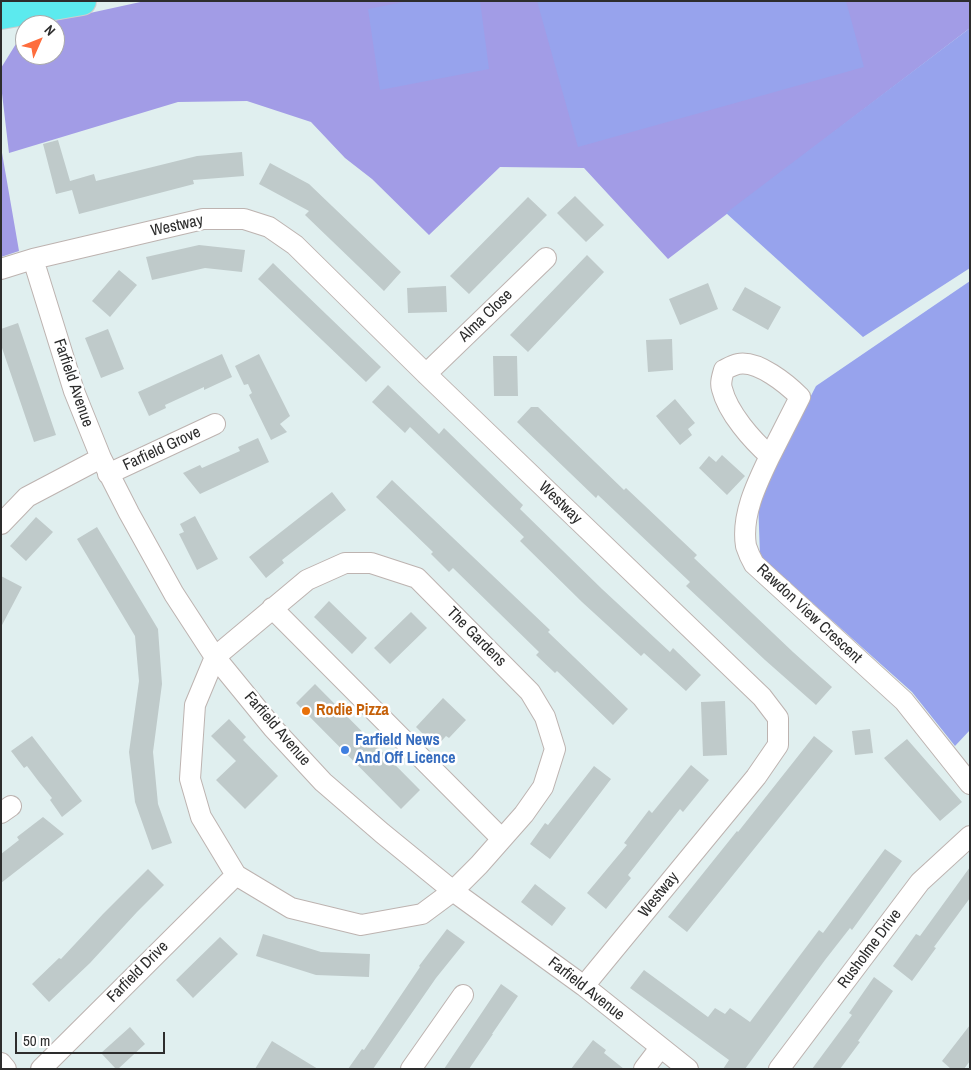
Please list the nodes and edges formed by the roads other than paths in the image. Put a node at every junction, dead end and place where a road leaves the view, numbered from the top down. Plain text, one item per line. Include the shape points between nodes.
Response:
1 (82, 1) edge
2 (1, 15) edge
3 (546, 258) dead end
4 (33, 259) junction
5 (1, 269) edge
6 (426, 374) junction
7 (215, 424) dead end
8 (770, 456) junction
9 (104, 466) junction
10 (1, 524) edge
11 (272, 608) junction
12 (215, 657) junction
13 (970, 784) edge
14 (970, 836) edge
15 (502, 839) junction
16 (236, 876) junction
17 (453, 890) junction
18 (584, 986) junction
19 (463, 995) dead end
20 (660, 1048) junction
21 (1, 1063) edge
22 (6, 1069) edge
23 (41, 1069) edge
24 (411, 1069) edge
25 (644, 1069) edge
26 (688, 1069) edge
27 (779, 1069) edge

1 - 2 highway
3 - 6 street, Alma Close
4 - 5 street, Westway
4 - 6 street, Westway via 203,218 244,219 268,227 295,246
4 - 9 street, Farfield Avenue via 74,392
6 - 18 street, Westway via 762,697 778,718 778,745 756,777
7 - 9 street, Farfield Grove
8 - 8 street, Rawdon View Crescent via 743,426 722,390 724,370 731,366 740,363 764,370 800,396
8 - 13 street, Rawdon View Crescent via 754,489 746,522 746,546 754,564 904,701
9 - 10 street, Farfield Grove via 27,497
9 - 12 street, Farfield Avenue via 174,594
11 - 12 street, The Gardens
11 - 15 street
11 - 15 street, The Gardens via 307,580 345,563 371,563 417,578 530,692 545,716 554,749 543,787
12 - 16 street, The Gardens via 195,706 190,780 201,817
12 - 17 street, Farfield Avenue via 273,728 323,782
14 - 27 street, Rusholme Drive via 920,882
15 - 17 street, The Gardens
16 - 17 street, The Gardens via 291,908 361,925 422,914
16 - 23 street, Farfield Drive
17 - 18 street, Farfield Avenue
18 - 20 street, Farfield Avenue
19 - 24 street
20 - 25 street
20 - 26 street, Farfield Avenue
21 - 22 street

